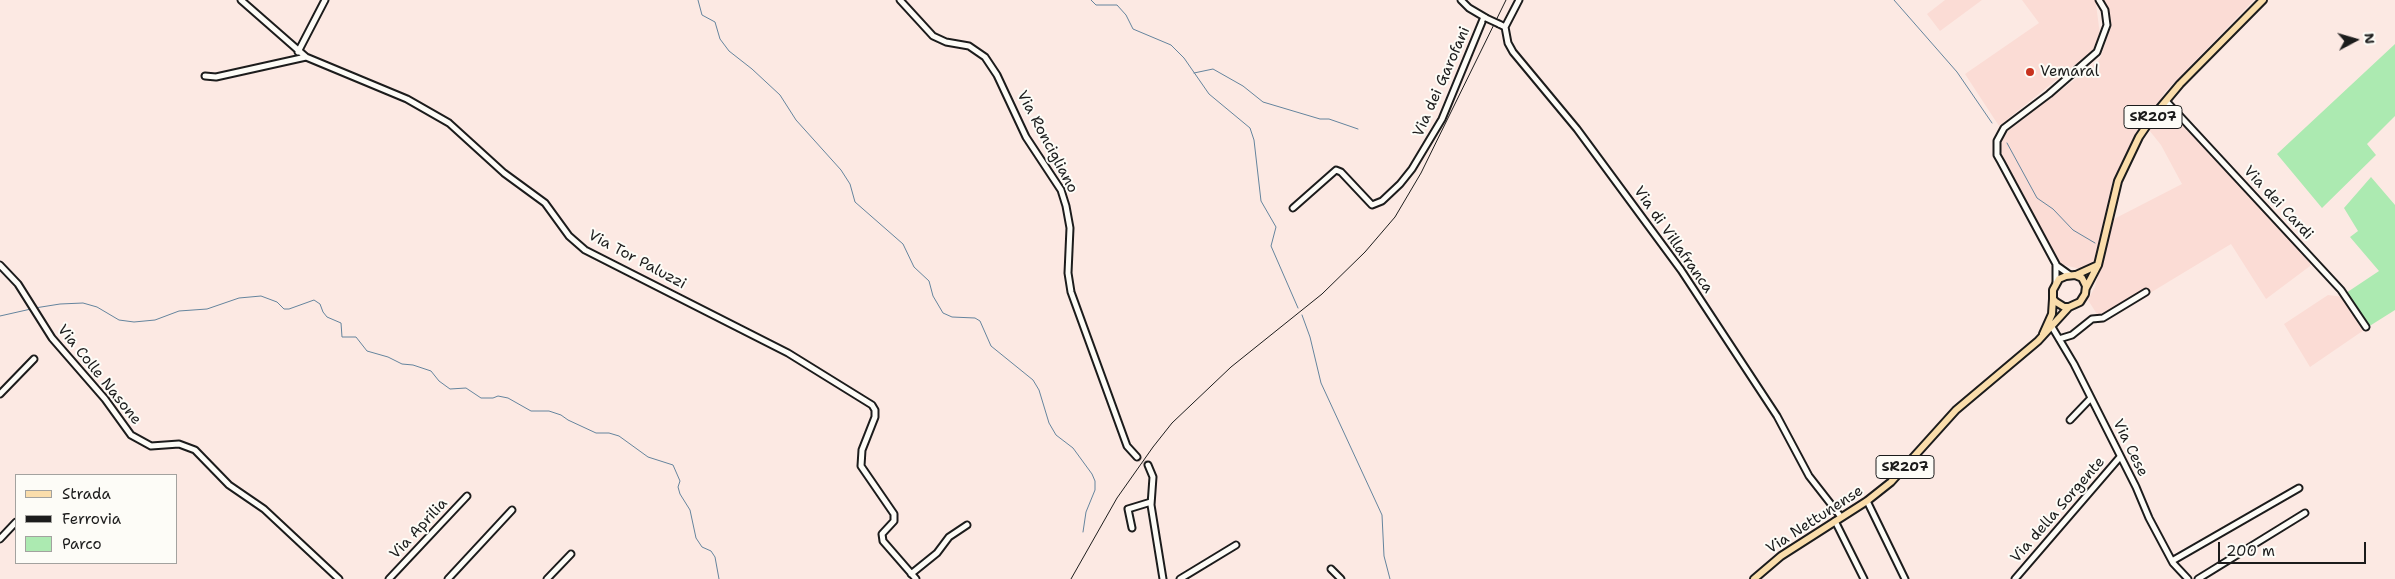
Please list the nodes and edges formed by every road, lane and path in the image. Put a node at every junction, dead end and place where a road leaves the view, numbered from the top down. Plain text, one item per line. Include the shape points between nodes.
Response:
1 (241, 0) edge
2 (325, 0) edge
3 (900, 0) edge
4 (1461, 0) edge
5 (1519, 0) edge
6 (2099, 0) edge
7 (2263, 0) edge
8 (1485, 18) junction
9 (1505, 27) junction
10 (298, 52) junction
11 (306, 57) junction
12 (206, 76) dead end
13 (2166, 100) junction
14 (1293, 208) dead end
15 (2056, 264) junction
16 (0, 265) edge
17 (2098, 265) junction
18 (2072, 275) junction
19 (2056, 283) junction
20 (2086, 288) junction
21 (2146, 292) dead end
22 (2053, 299) junction
23 (2069, 307) junction
24 (2052, 327) junction
25 (2366, 327) dead end
26 (2041, 338) junction
27 (2059, 339) junction
28 (34, 359) dead end
29 (0, 394) edge
30 (2091, 398) junction
31 (2070, 420) dead end
32 (1137, 457) tunnel mouth
33 (2120, 457) junction
34 (1148, 464) tunnel mouth
35 (2298, 488) dead end
36 (467, 496) dead end
37 (1867, 501) junction
38 (1151, 502) junction
39 (512, 510) dead end
40 (2305, 513) dead end
41 (1838, 519) junction
42 (15, 523) edge
43 (967, 525) dead end
44 (1132, 528) dead end
45 (0, 539) edge
46 (1236, 545) dead end
47 (571, 554) dead end
48 (2172, 561) junction
49 (1331, 569) dead end
50 (911, 574) junction
51 (339, 579) edge
52 (390, 579) edge
53 (448, 579) edge
54 (547, 579) edge
55 (916, 579) edge
56 (1162, 579) edge
57 (1180, 579) edge
58 (1341, 579) edge
59 (1754, 579) edge
60 (1864, 579) edge
61 (1905, 579) edge
62 (2015, 579) edge
63 (2188, 579) edge
64 (2198, 579) edge

1 - 10 street, Via Tor Paluzzi
2 - 10 street
3 - 32 street, Via Roncigliano via 936,38 969,46 985,57 1026,137 1061,190 1070,228 1068,278 1071,292 1127,446
4 - 8 street
5 - 9 street
6 - 15 street via 2108,25 2097,52 2004,128 1997,141 2001,162
7 - 13 main road, Via Nettunense / SR207
8 - 9 street, bridge
8 - 14 street, Via dei Garofani via 1436,131 1398,187 1372,205 1336,170
9 - 41 street, Via di Villafranca via 1511,50 1582,135 1681,270 1777,416 1809,476
10 - 11 street, Via Tor Paluzzi
11 - 12 street via 216,77
11 - 50 street, Via Tor Paluzzi via 436,114 504,173 546,203 570,236 585,250 788,353 871,404 875,417 863,446 860,465 894,514 894,521 882,534 883,542
13 - 17 main road, Via Nettunense / SR207 via 2139,137 2121,172
13 - 25 street, Via dei Cardi via 2341,290
15 - 18 street
15 - 19 street
16 - 51 street, Via Colle Nasone via 16,281 67,357 134,437 151,446 180,444 193,449 229,485 264,509
17 - 18 main road
17 - 20 main road, Via Nettunense / SR207
18 - 19 main road
18 - 20 main road via 2083,280
19 - 22 main road, Via Nettunense / SR207
20 - 23 main road, Via Nettunense / SR207 via 2080,302
21 - 27 street via 2103,318 2092,319 2072,335
22 - 23 main road via 2059,305
22 - 26 main road, Via Nettunense / SR207 via 2052,314
23 - 24 main road, Via Nettunense / SR207
24 - 26 main road, Via Nettunense / SR207
24 - 27 street, Via Cese
26 - 37 main road, Via Nettunense / SR207 via 1956,410 1895,478
27 - 30 street, Via Cese
28 - 29 street
30 - 31 street
30 - 33 street, Via Cese
33 - 48 street, Via Cese
33 - 62 street, Via della Sorgente
34 - 38 street via 1153,477
35 - 48 street
36 - 52 street, Via Aprilia
37 - 41 main road, Via Nettunense / SR207
37 - 61 street
38 - 44 street via 1128,509
38 - 56 street
39 - 53 street
40 - 64 street
41 - 59 main road, Via Nettunense / SR207 via 1780,556
41 - 60 street, Via di Villafranca
42 - 45 street
43 - 50 street via 949,537 938,553
46 - 57 street
47 - 54 street
48 - 63 street, Via Cese
49 - 58 street
50 - 55 street, Via Tor Paluzzi

